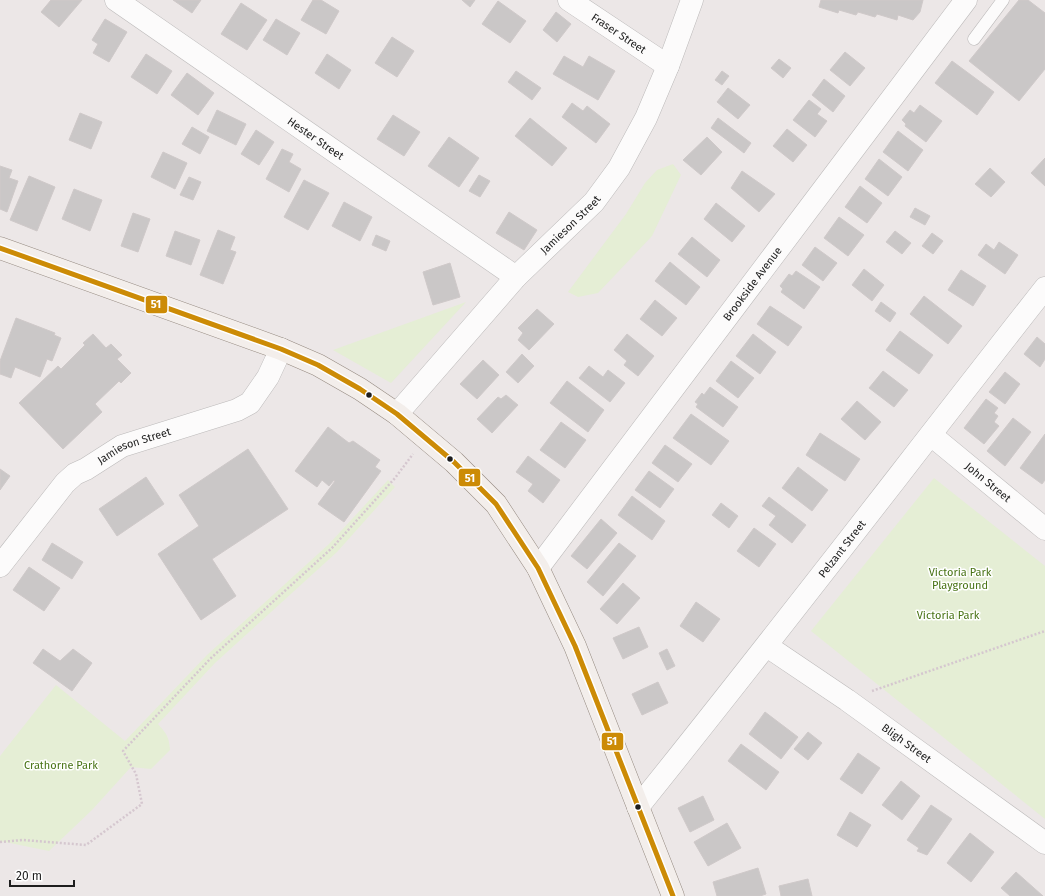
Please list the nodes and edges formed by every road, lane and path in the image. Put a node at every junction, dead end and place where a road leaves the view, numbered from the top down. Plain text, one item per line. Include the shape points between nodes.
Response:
1 (116, 0) edge
2 (569, 0) edge
3 (692, 0) edge
4 (966, 0) edge
5 (1003, 0) edge
6 (974, 39) dead end
7 (668, 66) junction
8 (0, 248) edge
9 (516, 277) junction
10 (1045, 288) edge
11 (281, 349) junction
12 (397, 414) junction
13 (931, 435) junction
14 (425, 438) junction
15 (1045, 529) edge
16 (0, 566) edge
17 (538, 568) junction
18 (1045, 631) edge
19 (767, 646) junction
20 (847, 700) junction
21 (638, 807) junction
22 (0, 842) edge
23 (1045, 843) edge
24 (673, 896) edge

1 - 9 street, Hester Street
2 - 7 street, Fraser Street
3 - 7 street, Jamieson Street
4 - 17 street, Brookside Avenue
5 - 6 lane
7 - 9 street, Jamieson Street via 646,118 619,168 594,202
8 - 11 main road
9 - 12 street, Jamieson Street
10 - 13 street, Pelzant Street
11 - 12 main road via 324,368
11 - 16 street, Jamieson Street via 268,376 250,403 237,410 122,446 75,474 65,482
12 - 14 main road
13 - 15 street, John Street
13 - 19 street, Pelzant Street
14 - 17 main road via 454,462 496,504
14 - 22 path via 395,478 332,548 210,658 123,751 136,774 142,804 86,845 23,840
17 - 21 main road via 575,646
18 - 20 path
19 - 20 street, Bligh Street
19 - 21 street, Pelzant Street
20 - 23 street, Bligh Street
21 - 24 main road

